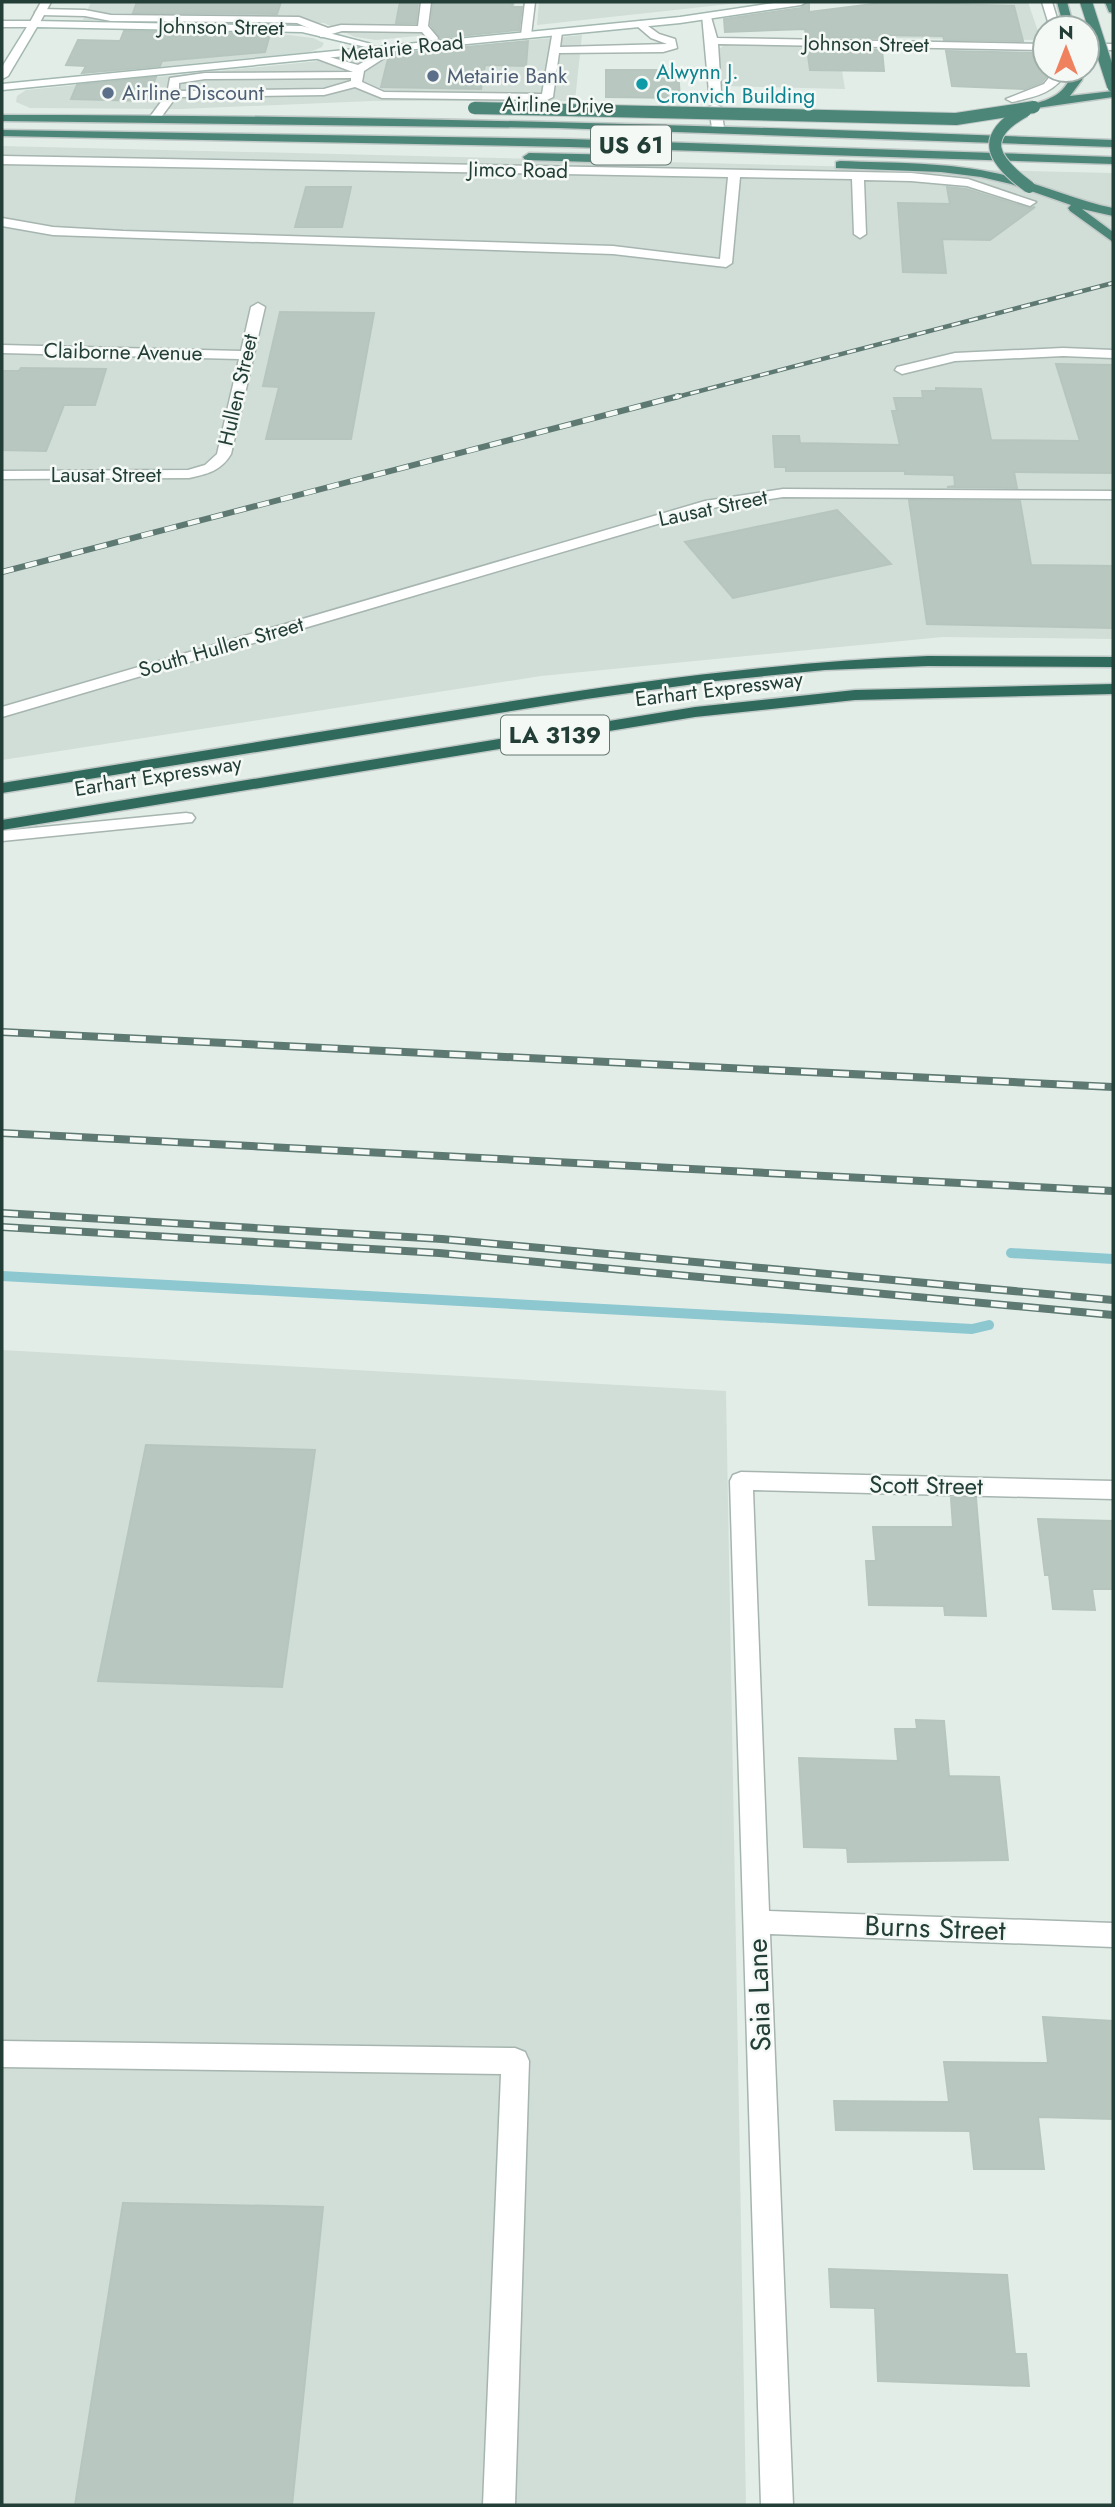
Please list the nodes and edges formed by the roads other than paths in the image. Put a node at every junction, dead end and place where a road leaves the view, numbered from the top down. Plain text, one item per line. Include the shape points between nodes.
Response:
1 (426, 2) edge
2 (530, 2) edge
3 (801, 2) edge
4 (1086, 2) edge
5 (1110, 2) edge
6 (43, 7) edge
7 (1113, 10) edge
8 (706, 17) junction
9 (246, 23) junction
10 (2, 24) edge
11 (34, 24) junction
12 (641, 24) junction
13 (425, 29) junction
14 (557, 32) junction
15 (327, 35) junction
16 (526, 35) junction
17 (712, 41) junction
18 (438, 44) junction
19 (1031, 47) edge
20 (391, 49) junction
21 (554, 50) junction
22 (315, 56) junction
23 (173, 75) junction
24 (358, 75) junction
25 (2, 76) edge
26 (1052, 84) edge
27 (1073, 84) edge
28 (1113, 86) edge
29 (2, 87) edge
30 (715, 92) dead end
31 (173, 94) junction
32 (1113, 94) edge
33 (1012, 99) dead end
34 (1061, 100) junction
35 (715, 107) dead end
36 (1034, 107) junction
37 (2, 118) edge
38 (155, 118) junction
39 (718, 128) junction
40 (2, 133) edge
41 (149, 135) junction
42 (1113, 144) edge
43 (388, 153) dead end
44 (471, 155) dead end
45 (2, 160) edge
46 (1113, 161) edge
47 (734, 174) junction
48 (858, 176) junction
49 (1029, 187) junction
50 (1063, 201) junction
51 (1030, 202) dead end
52 (1113, 212) edge
53 (2, 222) edge
54 (860, 233) dead end
55 (1113, 238) edge
56 (258, 307) dead end
57 (2, 349) edge
58 (1113, 354) edge
59 (245, 355) junction
60 (902, 370) dead end
61 (210, 468) joint
62 (2, 475) edge
63 (1113, 495) edge
64 (326, 616) joint
65 (1113, 662) edge
66 (1113, 689) edge
67 (2, 712) edge
68 (2, 788) edge
69 (186, 818) dead end
70 (2, 825) edge
71 (2, 836) edge
72 (741, 1484) joint
73 (1113, 1490) edge
74 (756, 1922) junction
75 (1113, 1935) edge
76 (2, 2054) edge
77 (499, 2505) edge
78 (777, 2505) edge

1 - 13 street
2 - 16 street
3 - 8 street, Metairie Road
4 - 28 highway, bridge
5 - 7 highway
6 - 9 street via 111,18
6 - 11 street
8 - 12 street, Metairie Road
8 - 17 street
9 - 11 street, Johnson Street
9 - 15 street, Johnson Street
10 - 11 street, Johnson Street
11 - 25 street
12 - 14 street, Metairie Road
12 - 21 street via 673,46
13 - 15 street via 341,28
13 - 18 street
14 - 16 street, Metairie Road
14 - 21 street
15 - 18 street, Johnson Street via 368,44
15 - 22 street via 333,46
16 - 18 street, Metairie Road
17 - 19 street, Johnson Street
17 - 30 street
18 - 20 street, Metairie Road
20 - 22 street, Metairie Road
20 - 24 street
21 - 24 street via 547,97 382,94
22 - 23 street, Metairie Road
22 - 24 street
23 - 24 street
23 - 29 street, Metairie Road
23 - 31 street
24 - 31 street via 324,92
26 - 33 street
27 - 34 highway
31 - 38 street
32 - 34 highway
34 - 36 highway
35 - 39 street
36 - 38 highway, bridge via 956,119 474,108
36 - 49 highway, bridge via 1005,123 993,144 1001,166
37 - 38 highway, Airline Drive / US 61
38 - 39 highway, Airline Drive / US 61
39 - 42 highway, Airline Drive / US 61
40 - 41 highway, Airline Drive / US 61
41 - 43 highway
41 - 46 highway, Airline Drive / US 61
44 - 49 highway via 955,171
45 - 47 street, Jimco Road
47 - 48 street, Jimco Road
47 - 53 street via 726,263 613,250 53,231
48 - 51 street, Jimco Road via 968,183
48 - 54 street
49 - 50 highway
50 - 52 highway
50 - 55 highway
56 - 59 street, Hullen Street
57 - 59 street, Claiborne Avenue
58 - 60 street via 955,357
59 - 61 street, Hullen Street via 224,454
61 - 62 street, Lausat Street via 154,476
63 - 64 street, Lausat Street via 783,494 710,504
64 - 67 street, South Hullen Street
65 - 68 highway, Earhart Expressway / LA 3139 via 928,661 716,676
66 - 70 highway, Earhart Expressway / LA 3139 via 855,695 695,712
69 - 71 street
72 - 73 street, Scott Street
72 - 74 street, Saia Lane
74 - 75 street, Burns Street
74 - 78 street, Saia Lane
76 - 77 street via 515,2061

